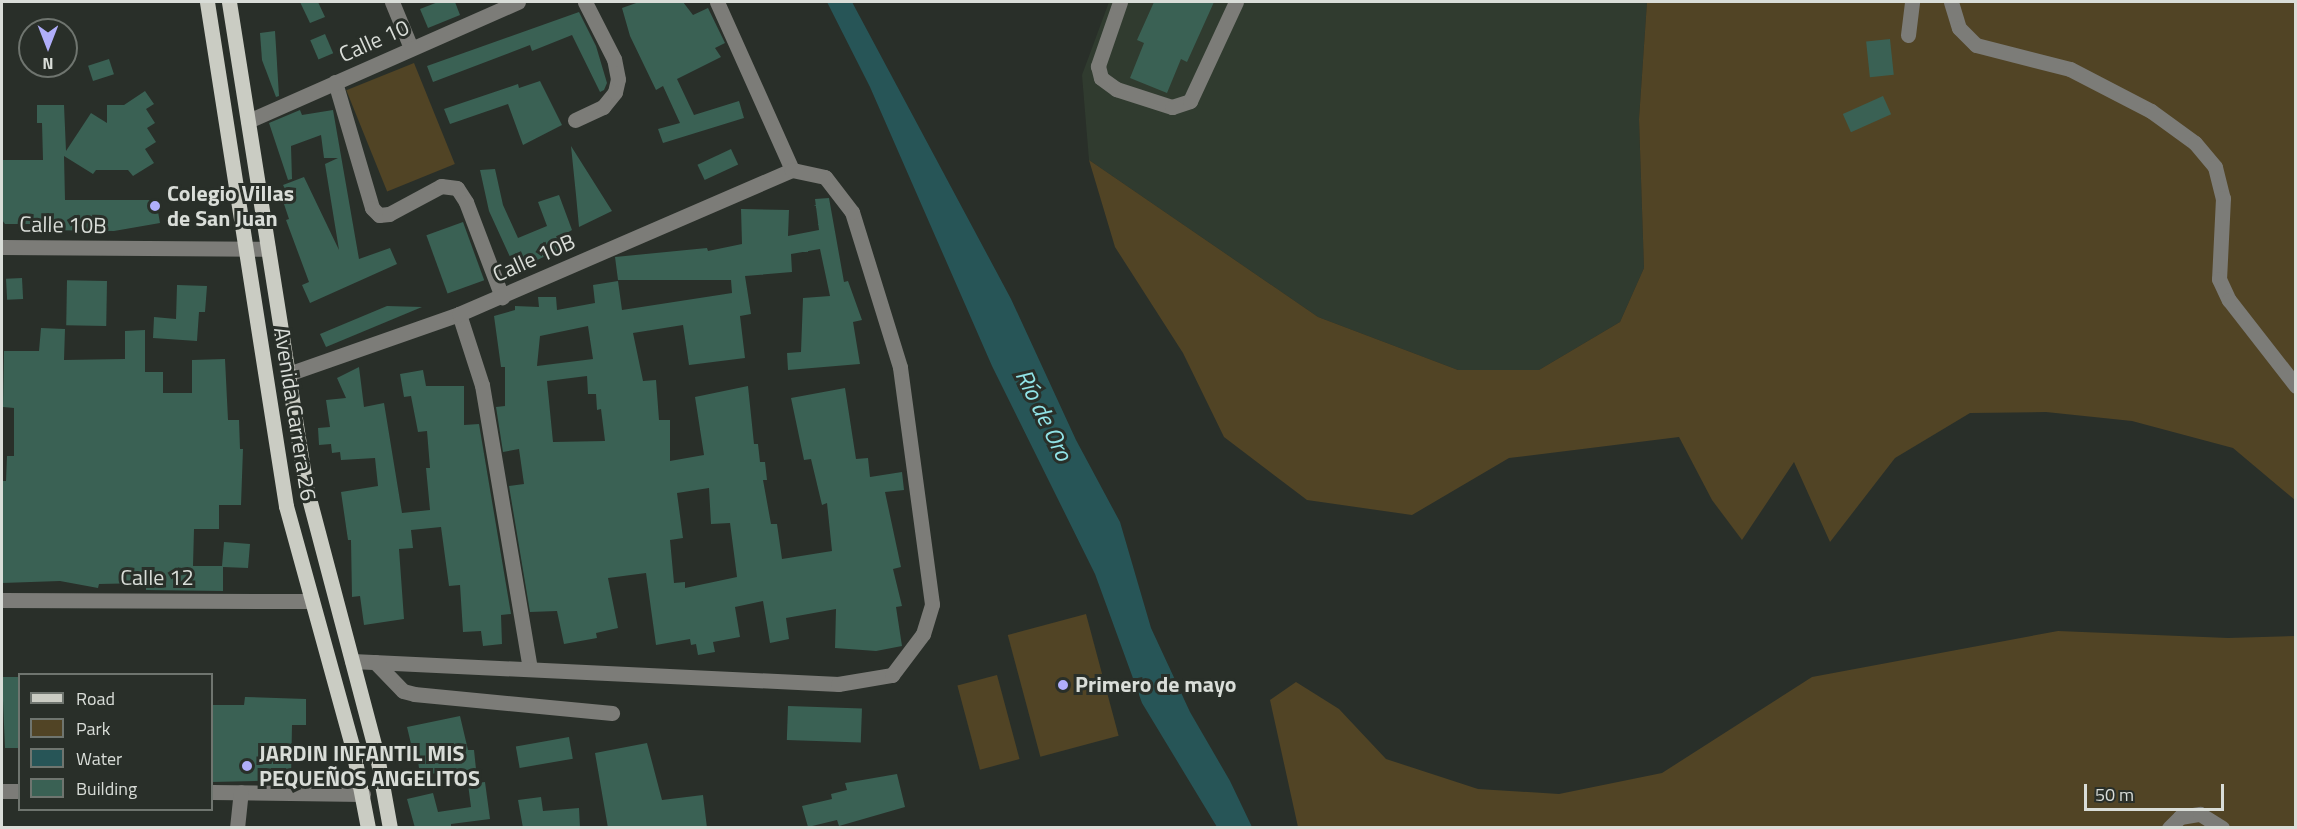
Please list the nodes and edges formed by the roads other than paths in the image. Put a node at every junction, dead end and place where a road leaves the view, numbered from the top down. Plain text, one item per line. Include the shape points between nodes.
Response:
1 (207, 2) edge
2 (229, 2) edge
3 (392, 2) edge
4 (518, 2) edge
5 (585, 2) edge
6 (717, 2) edge
7 (1120, 2) edge
8 (1236, 2) edge
9 (1912, 2) edge
10 (1951, 2) edge
11 (1908, 35) dead end
12 (411, 48) junction
13 (335, 82) junction
14 (575, 120) dead end
15 (248, 121) junction
16 (792, 170) junction
17 (2, 247) edge
18 (245, 249) junction
19 (268, 249) junction
20 (502, 297) junction
21 (459, 314) junction
22 (288, 374) junction
23 (2295, 386) edge
24 (2, 600) edge
25 (312, 601) junction
26 (352, 661) junction
27 (375, 662) junction
28 (530, 668) junction
29 (612, 713) dead end
30 (2, 791) edge
31 (18, 791) edge
32 (213, 792) edge
33 (241, 792) junction
34 (363, 795) junction
35 (237, 828) edge
36 (368, 828) edge
37 (390, 828) edge
38 (2169, 828) edge
39 (2222, 828) edge

1 - 18 main road, Avenida Carrera 26
2 - 15 main road, Avenida Carrera 26
3 - 12 street
4 - 12 street, Calle 10
5 - 14 street via 614,59 618,79 615,92 603,107
6 - 16 street
7 - 8 street via 1098,66 1101,78 1116,89 1172,107 1190,101
9 - 11 street
10 - 23 street via 1959,28 1976,45 2070,69 2151,111 2195,143 2216,167 2223,198 2219,279 2229,300
12 - 13 street, Calle 10
13 - 15 street, Calle 10
13 - 20 street via 372,208 379,215 389,214 441,186 457,188
15 - 19 main road, Avenida Carrera 26
16 - 20 street, Calle 10B
16 - 28 street via 825,177 845,200 880,294 900,367 924,527 932,604 923,634 892,675 838,684
17 - 18 street, Calle 10B
18 - 19 street, Calle 10B
18 - 25 main road, Avenida Carrera 26 via 286,506
19 - 22 main road, Avenida Carrera 26
20 - 21 street, Calle 10B
21 - 22 street, Calle 10B
21 - 28 street via 482,385
22 - 26 main road, Avenida Carrera 26 via 310,508
24 - 25 street, Calle 12
25 - 34 main road, Avenida Carrera 26
26 - 27 street
26 - 37 main road, Avenida Carrera 26 via 386,794
27 - 28 street
27 - 29 street via 403,691 414,694
30 - 31 street
32 - 33 street
33 - 34 street
33 - 35 street
34 - 36 main road, Avenida Carrera 26
38 - 39 street via 2180,817 2200,814

